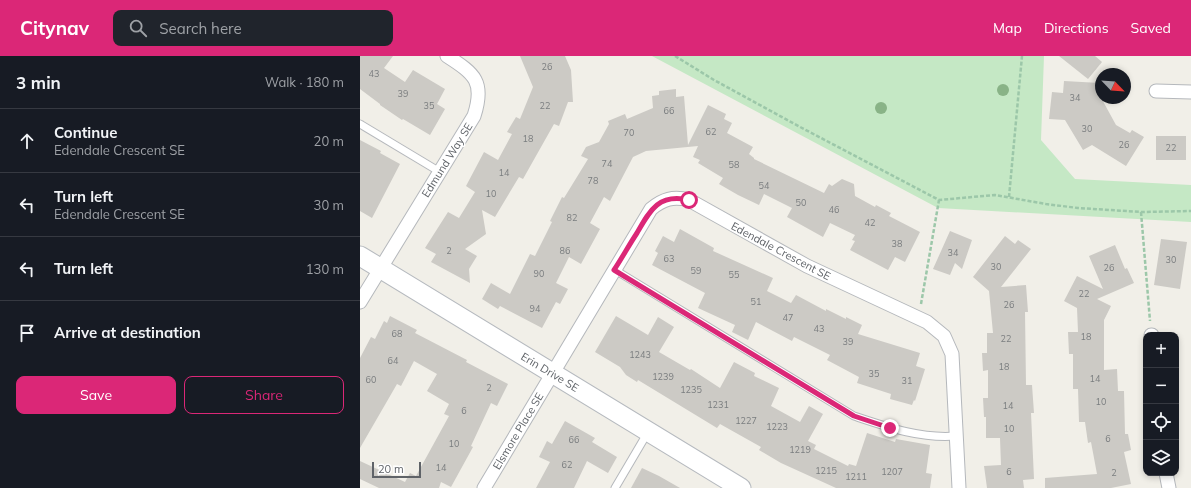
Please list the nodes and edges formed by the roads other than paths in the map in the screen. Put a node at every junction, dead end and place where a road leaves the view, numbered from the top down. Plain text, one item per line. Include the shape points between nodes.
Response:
1 (447, 56) edge
2 (1156, 91) dead end
3 (1191, 92) edge
4 (360, 124) edge
5 (440, 172) junction
6 (360, 256) edge
7 (380, 268) junction
8 (614, 270) junction
9 (360, 302) edge
10 (552, 373) junction
11 (648, 431) junction
12 (956, 436) junction
13 (1167, 476) edge
14 (484, 488) edge
15 (614, 488) edge
16 (741, 488) edge
17 (959, 488) edge
18 (1169, 488) edge

1 - 5 street, Edmund Way SE via 468,72 479,85 479,99 474,116
2 - 3 street
4 - 5 lane
5 - 7 street, Edmund Way SE
6 - 7 street, Erin Drive SE
7 - 9 street, Edmund Way SE
7 - 10 street, Erin Drive SE
8 - 10 street, Edendale Crescent SE
8 - 12 lane via 854,416 890,428 936,438
8 - 12 street, Edendale Crescent SE via 651,209 666,199 677,197 689,200 807,266 936,328 949,344 952,354
10 - 11 street, Erin Drive SE
10 - 14 street, Elsmore Place SE
11 - 15 lane
11 - 16 street, Erin Drive SE
12 - 17 street, Edendale Crescent SE
13 - 18 street

